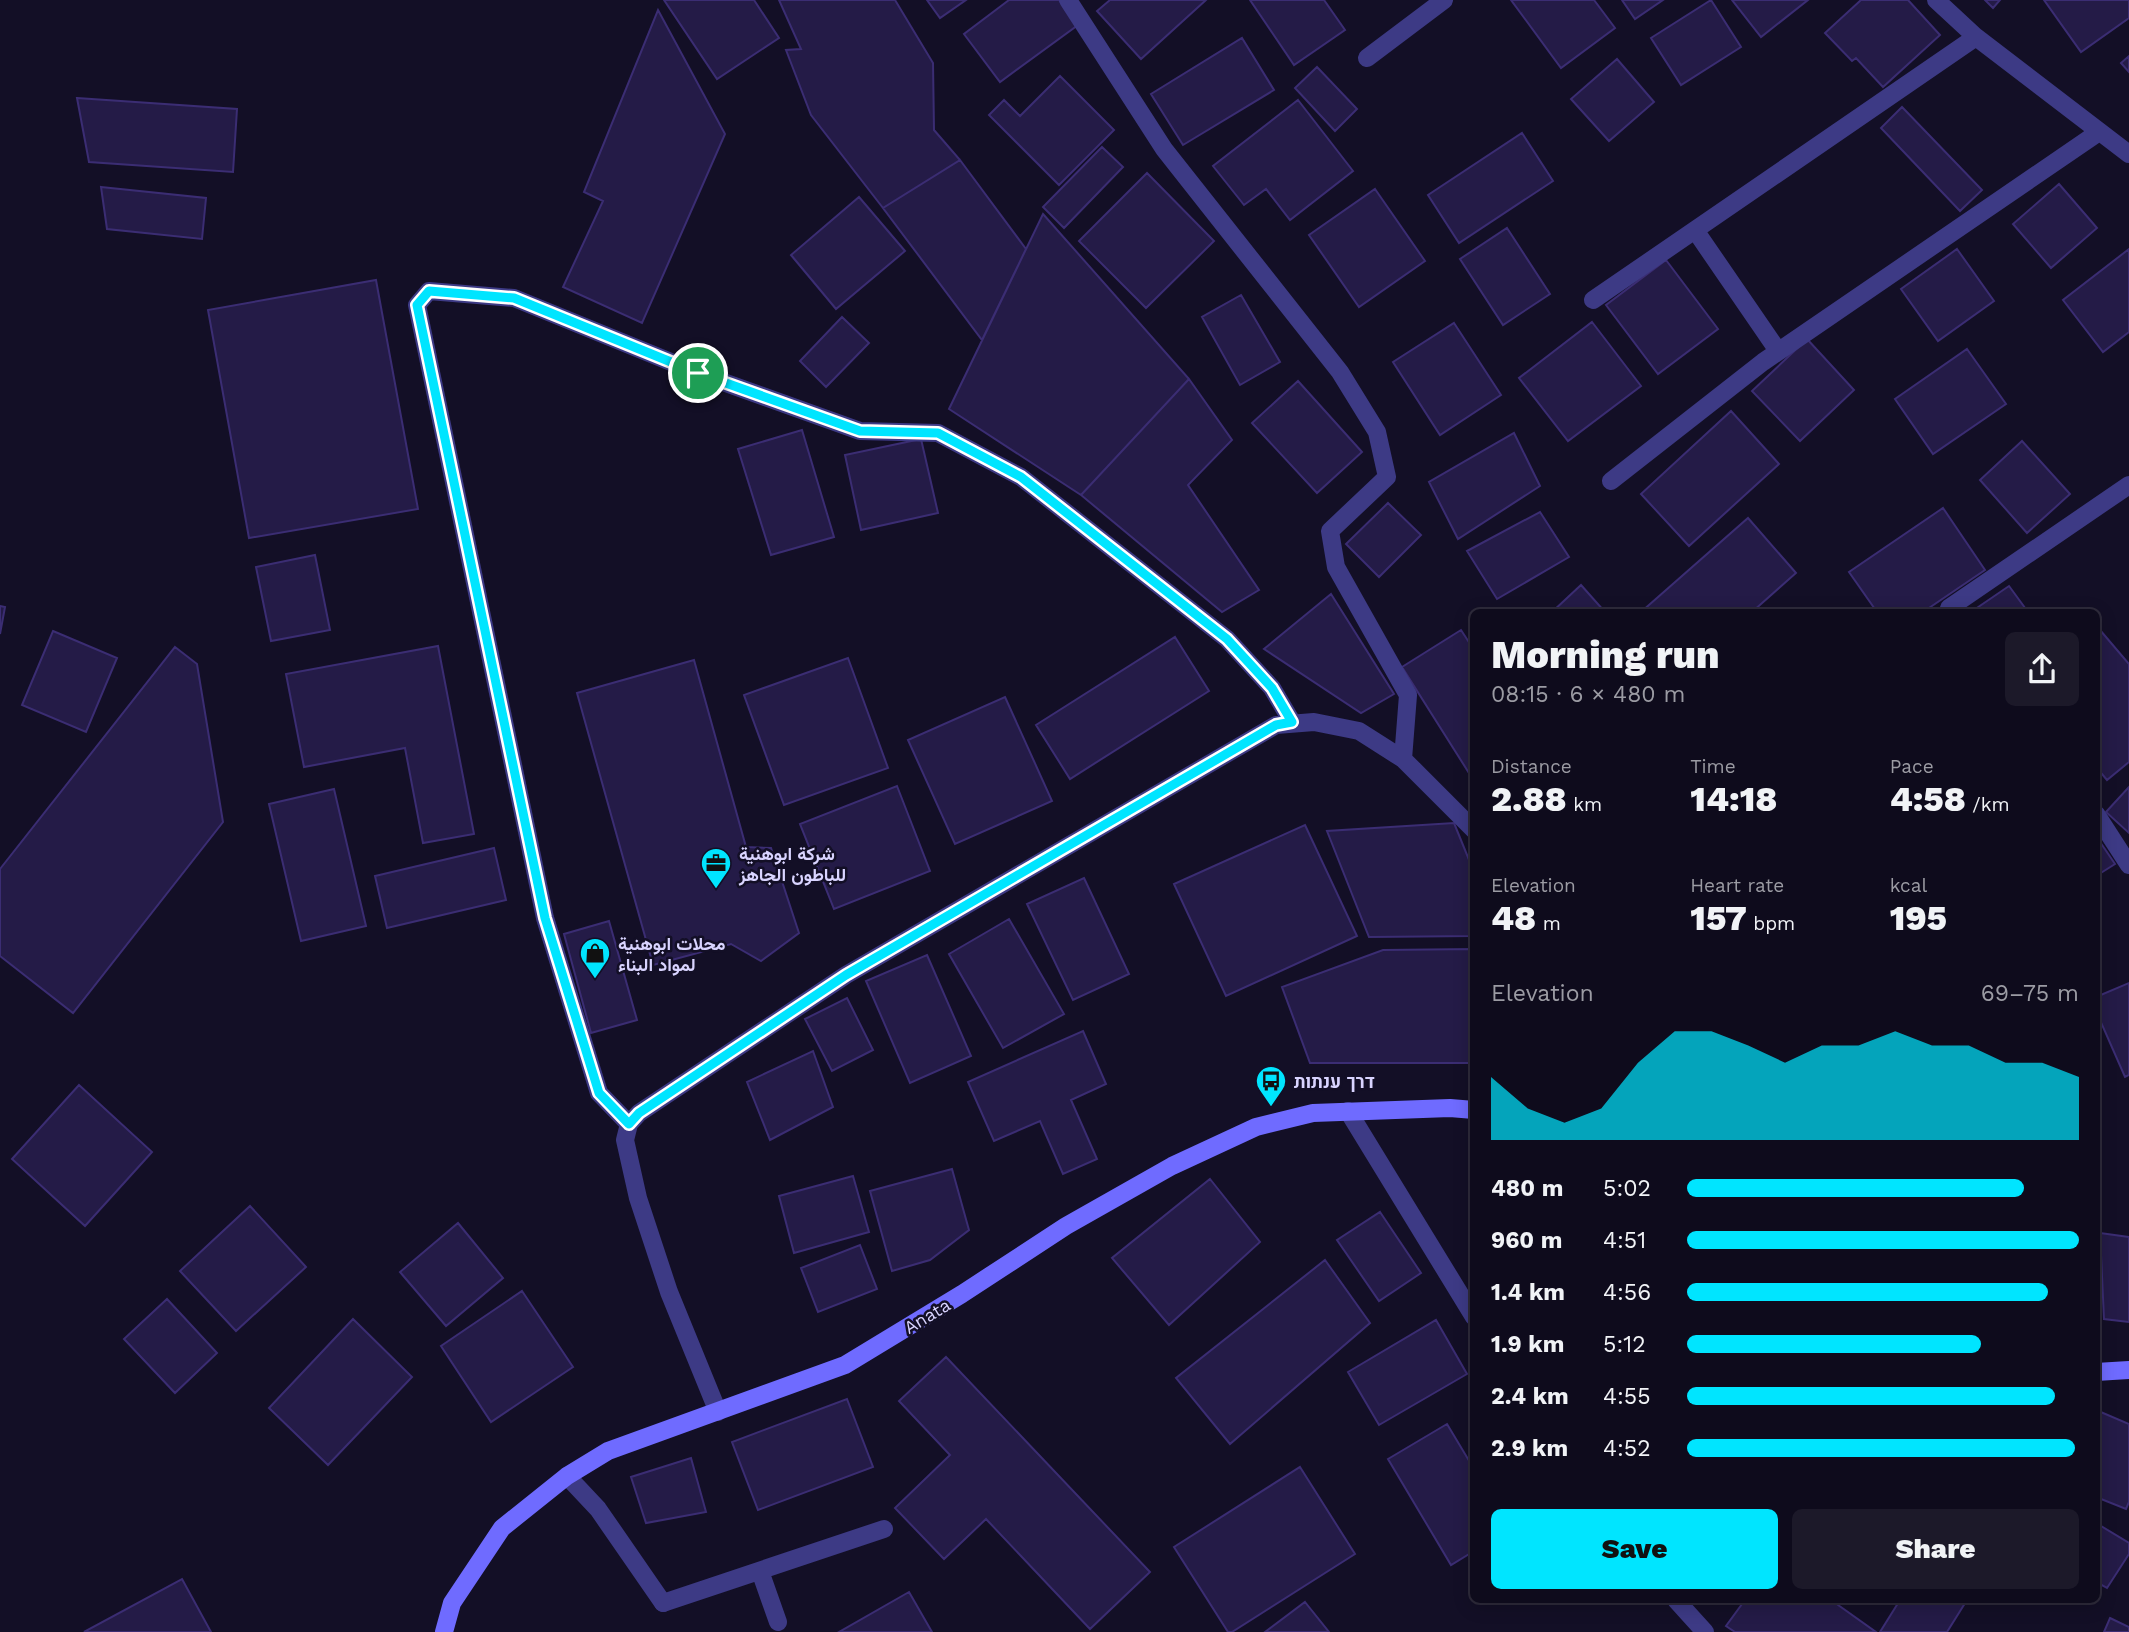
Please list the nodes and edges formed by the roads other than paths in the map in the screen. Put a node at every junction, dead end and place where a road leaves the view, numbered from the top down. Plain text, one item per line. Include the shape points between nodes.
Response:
1 (1068, 0) edge
2 (1444, 0) edge
3 (1936, 0) edge
4 (1976, 37) junction
5 (1367, 58) dead end
6 (2099, 132) junction
7 (2129, 154) edge
8 (1695, 230) junction
9 (1593, 300) dead end
10 (1778, 352) junction
11 (1611, 481) dead end
12 (2129, 485) edge
13 (1950, 609) edge
14 (1292, 722) junction
15 (1403, 760) junction
16 (2100, 820) edge
17 (1470, 826) edge
18 (2129, 864) edge
19 (1470, 1110) edge
20 (1348, 1111) junction
21 (629, 1124) junction
22 (1470, 1310) edge
23 (2129, 1370) edge
24 (2100, 1372) edge
25 (718, 1412) junction
26 (567, 1476) junction
27 (884, 1529) dead end
28 (760, 1570) junction
29 (1679, 1603) edge
30 (778, 1622) dead end
31 (444, 1632) edge
32 (1705, 1632) edge

1 - 15 street via 1164,149 1340,372 1377,432 1387,477 1330,531 1336,567 1408,695
2 - 5 street
3 - 4 street
4 - 6 street
4 - 8 street
6 - 7 street
6 - 10 street
8 - 9 street
8 - 10 street
10 - 11 street
12 - 13 street
14 - 15 street via 1359,731
14 - 21 street via 1276,725 846,975
14 - 21 street via 1272,688 1227,639 1021,477 938,433 860,431 698,373 514,298 429,291 417,305 545,918 599,1093
15 - 17 street
16 - 18 street
19 - 20 street, Anata
20 - 22 street
20 - 25 street, Anata via 1313,1113 1256,1127 1172,1166 1066,1226 845,1365
21 - 25 street via 625,1140 638,1198 669,1292
23 - 24 street
25 - 26 street, Anata via 608,1451
26 - 28 street via 598,1508 663,1603
26 - 31 street, Anata via 502,1528 452,1603
27 - 28 street
28 - 30 street
29 - 32 street

